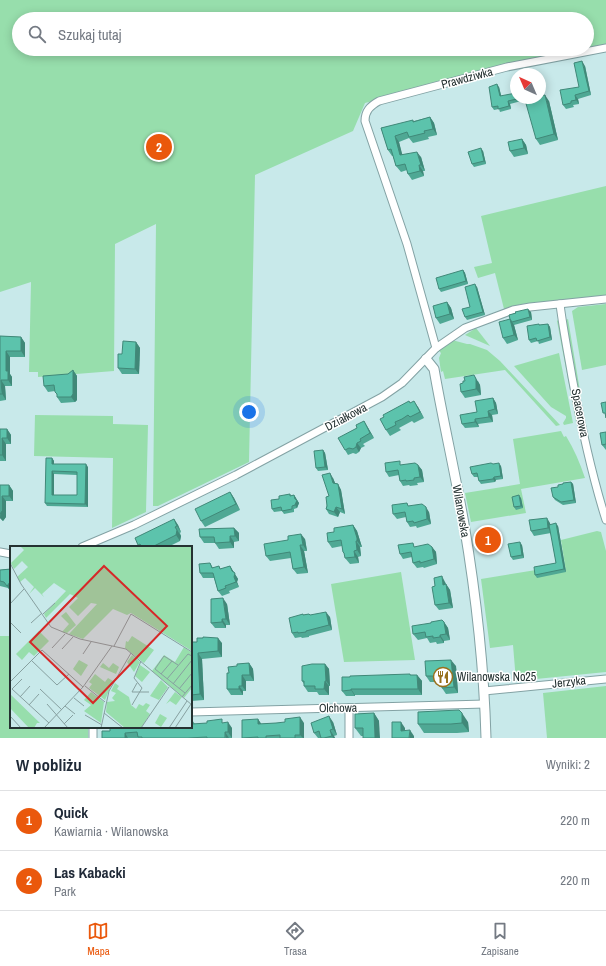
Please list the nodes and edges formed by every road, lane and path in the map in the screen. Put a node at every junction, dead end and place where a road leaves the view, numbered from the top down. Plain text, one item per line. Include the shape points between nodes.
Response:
1 (606, 48) edge
2 (594, 50) edge
3 (564, 56) edge
4 (606, 300) edge
5 (560, 304) junction
6 (436, 348) junction
7 (426, 359) junction
8 (606, 520) edge
9 (84, 546) edge
10 (0, 552) edge
11 (10, 554) edge
12 (606, 679) edge
13 (484, 691) junction
14 (485, 704) junction
15 (349, 708) junction
16 (192, 712) edge
17 (349, 738) edge
18 (486, 738) edge

1 - 2 street, Prawdziwka
3 - 6 street, Prawdziwka via 507,67 379,101 366,111 365,121 407,244
4 - 5 street, Działkowa
5 - 6 street, Działkowa via 513,310 465,328
5 - 8 street, Spacerowa via 586,443
6 - 7 street, Działkowa
7 - 9 street, Działkowa via 402,383 382,397 236,475 134,525
7 - 13 street, Wilanowska via 434,369 464,524
10 - 11 street
12 - 13 street, Jerzyka
13 - 14 street, Wilanowska
14 - 15 street, Olchowa
14 - 18 street, Wilanowska
15 - 16 street, Olchowa
15 - 17 street

